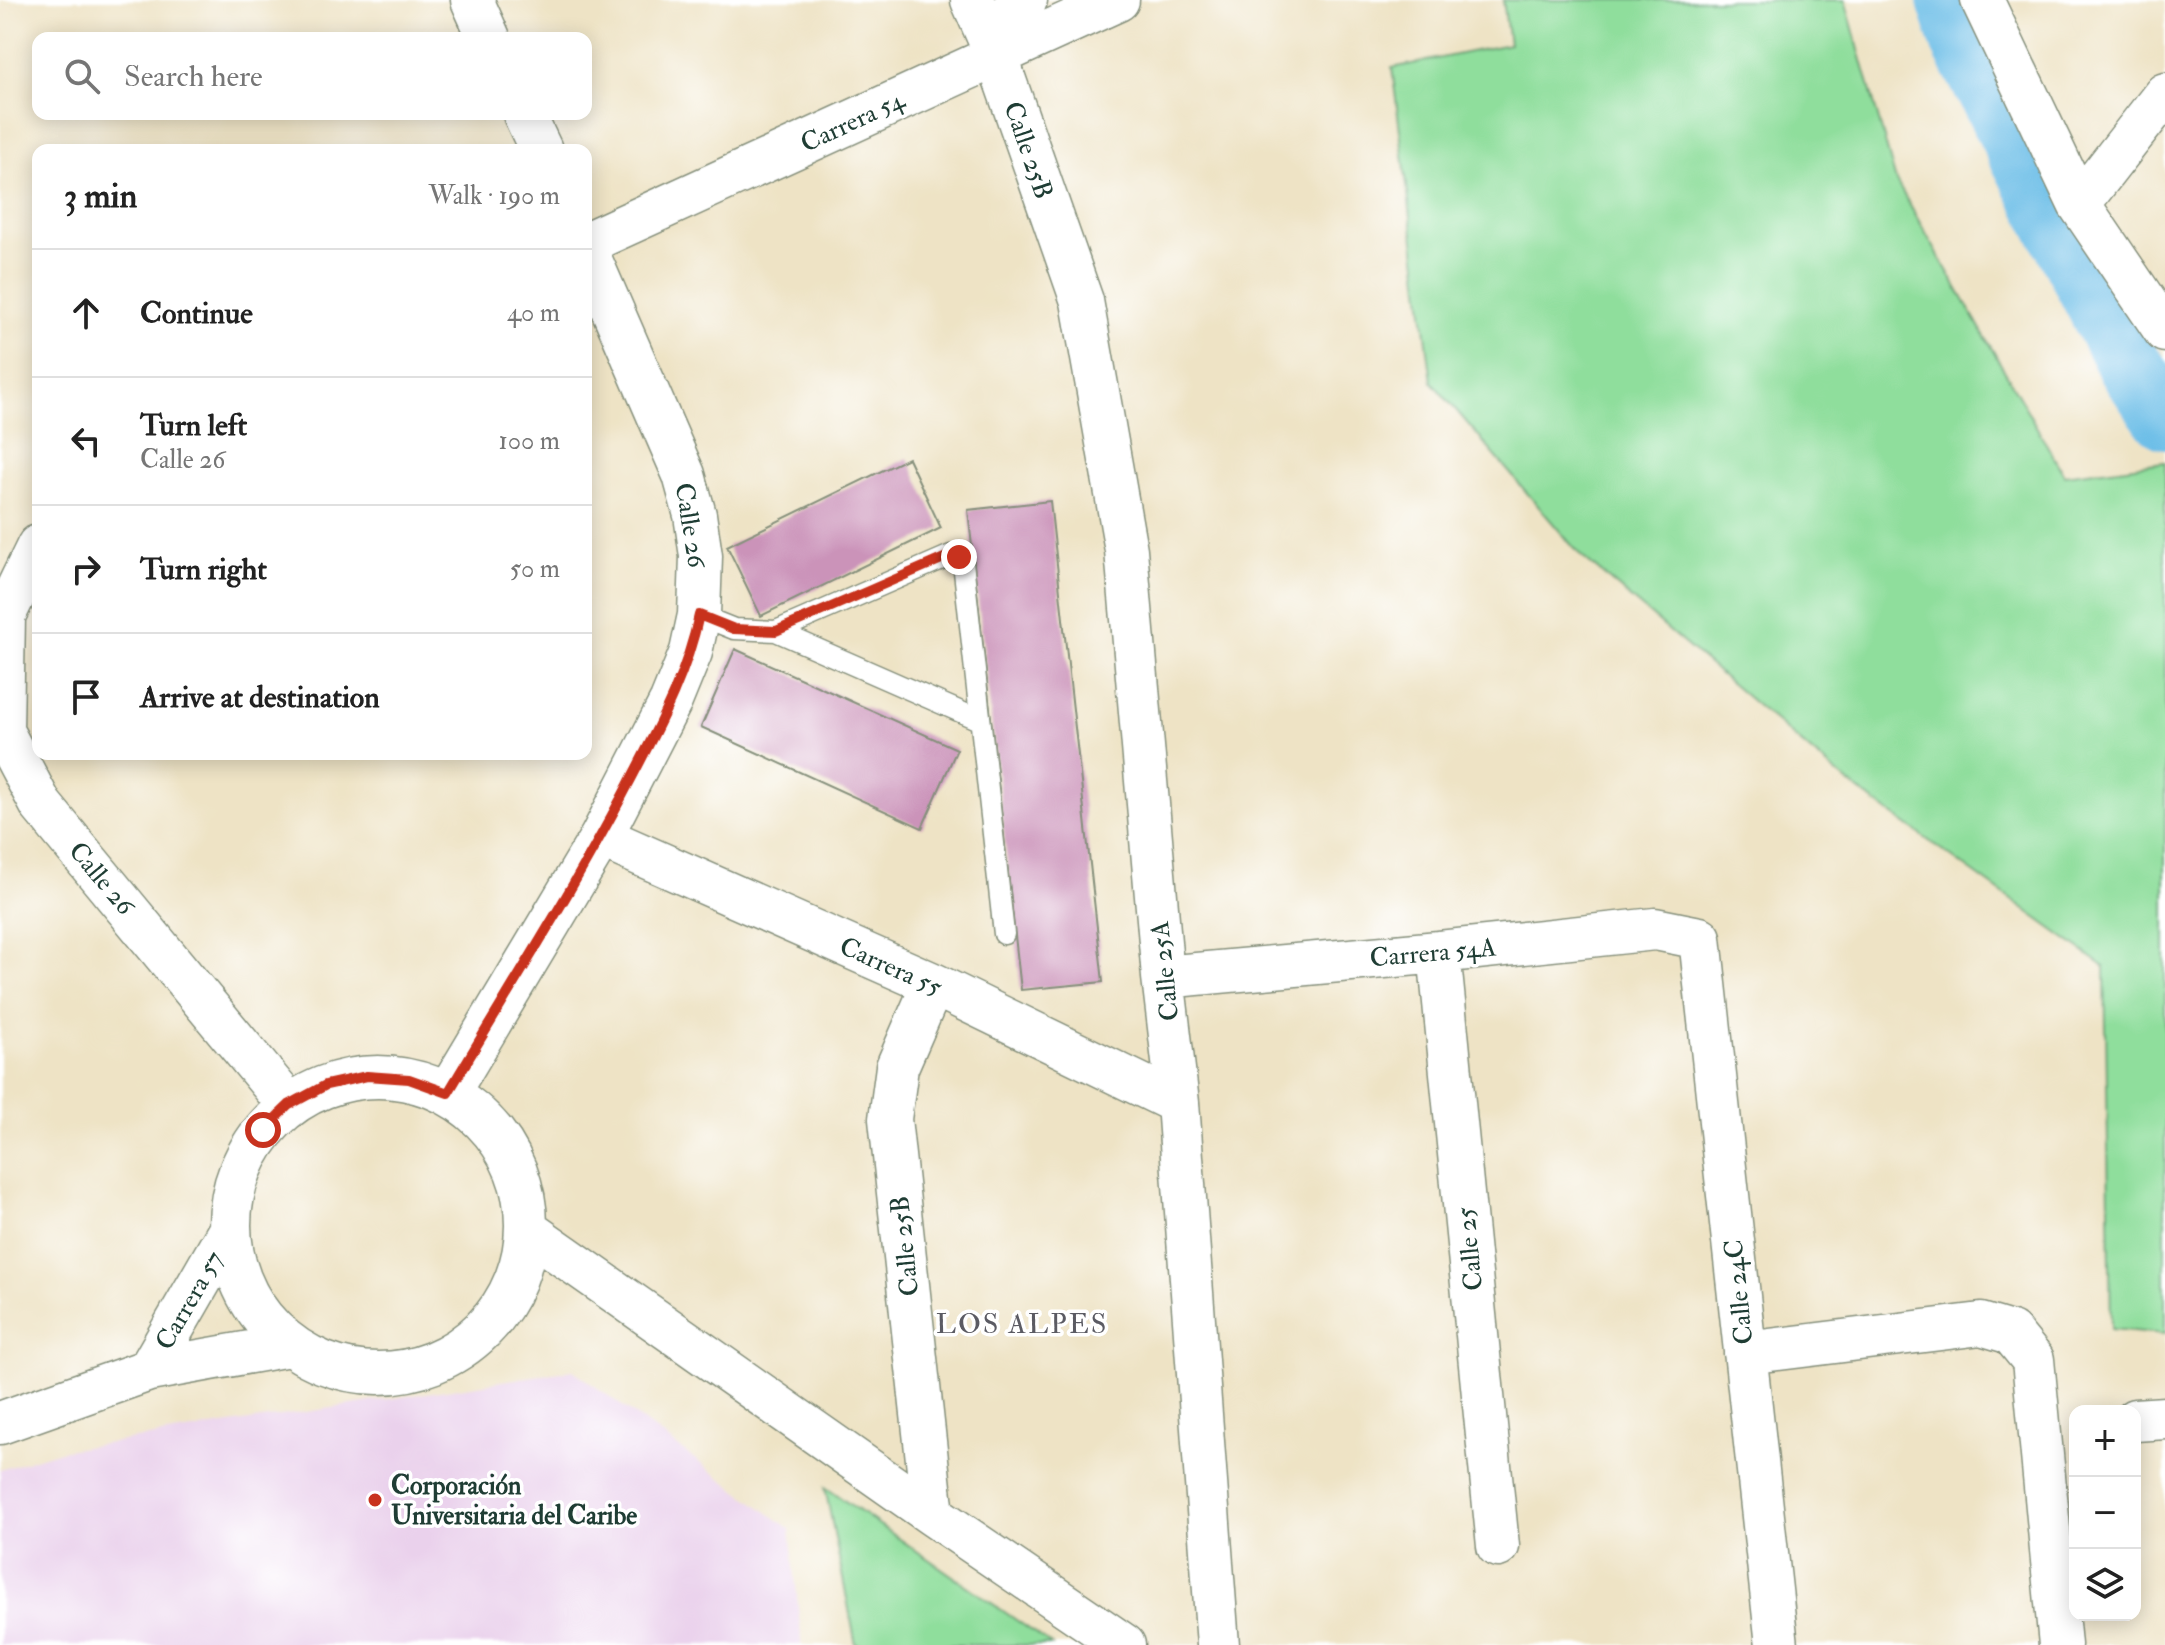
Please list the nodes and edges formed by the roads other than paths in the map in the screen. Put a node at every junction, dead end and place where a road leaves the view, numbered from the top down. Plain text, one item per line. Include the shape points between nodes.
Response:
1 (472, 0) edge
2 (1026, 0) edge
3 (1118, 0) edge
4 (1984, 2) edge
5 (985, 29) edge
6 (486, 32) edge
7 (2165, 94) edge
8 (527, 120) edge
9 (538, 144) edge
10 (2079, 204) junction
11 (592, 240) edge
12 (592, 263) edge
13 (1082, 301) joint
14 (2165, 331) edge
15 (32, 558) edge
16 (699, 615) junction
17 (776, 631) junction
18 (979, 720) junction
19 (601, 837) junction
20 (1004, 934) dead end
21 (1700, 938) joint
22 (1439, 952) junction
23 (1163, 977) junction
24 (933, 984) junction
25 (448, 1093) junction
26 (1178, 1103) junction
27 (289, 1105) junction
28 (527, 1230) junction
29 (229, 1231) junction
30 (289, 1345) junction
31 (1745, 1353) junction
32 (149, 1370) junction
33 (2165, 1418) edge
34 (2141, 1420) edge
35 (0, 1423) edge
36 (2058, 1426) edge
37 (933, 1515) junction
38 (1498, 1546) dead end
39 (1124, 1645) edge
40 (1218, 1645) edge
41 (1777, 1645) edge
42 (2060, 1645) edge

1 - 6 street
2 - 5 street
3 - 5 street, Carrera 54
4 - 10 street
5 - 11 street, Carrera 54
5 - 13 street, Calle 25B
7 - 10 street
8 - 9 street
10 - 14 street
12 - 16 street, Calle 26 via 684,475 701,556
13 - 23 street, Calle 25A via 1126,550
15 - 27 street, Calle 26 via 4,616 2,731 41,805
16 - 17 lane via 734,629
16 - 19 street, Calle 26 via 671,701
17 - 18 lane
17 - 18 lane via 951,555 959,557
18 - 20 lane
19 - 24 street, Carrera 55
19 - 25 street, Calle 26
21 - 22 street, Carrera 54A via 1655,929
21 - 31 street, Calle 24C
22 - 23 street, Carrera 54A
22 - 38 street, Calle 25
23 - 26 street, Calle 25A
24 - 26 street, Carrera 55
24 - 37 street, Calle 25B via 897,1067 890,1119
25 - 27 street via 409,1079 367,1076 326,1085
25 - 28 street via 490,1128 515,1165 525,1197
26 - 40 street, Calle 25A
27 - 29 street via 263,1130 244,1161 232,1195
28 - 30 street via 520,1270 503,1307 477,1338 443,1360 404,1373 364,1374 324,1365
28 - 37 street
29 - 30 street via 238,1275 258,1314
29 - 32 street, Carrera 57
30 - 32 street, Carrera 57
31 - 36 street via 1981,1324 2011,1333 2033,1360
31 - 41 street, Calle 24C
32 - 35 street, Carrera 57
33 - 34 street
36 - 42 street
37 - 39 street

